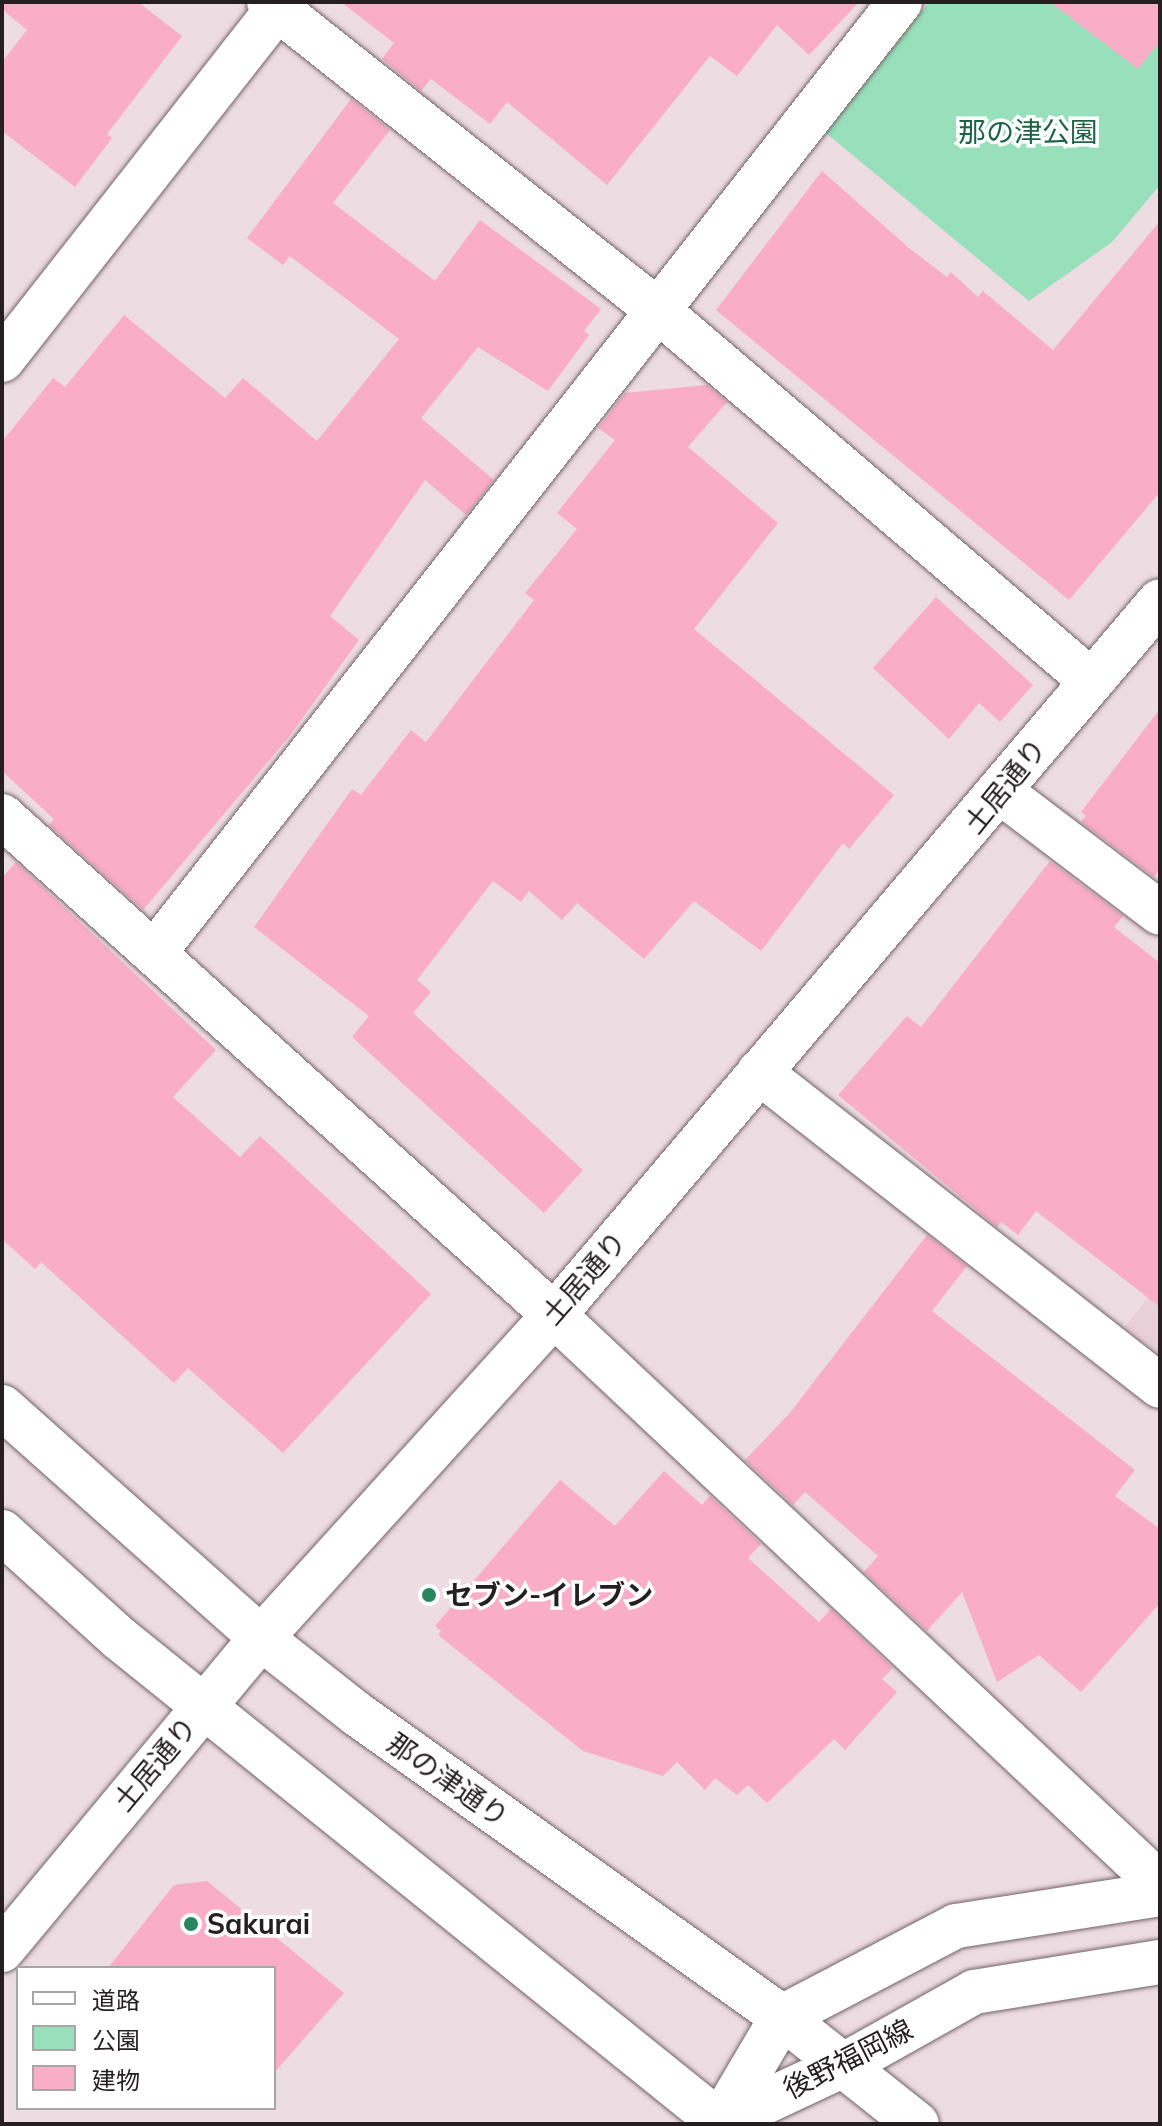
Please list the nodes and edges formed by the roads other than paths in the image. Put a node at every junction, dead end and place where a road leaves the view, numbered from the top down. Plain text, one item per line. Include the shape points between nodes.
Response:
1 (900, 2) edge
2 (277, 4) edge
3 (661, 313) junction
4 (2, 360) edge
5 (1160, 601) edge
6 (1089, 679) junction
7 (1002, 793) junction
8 (2, 816) edge
9 (1160, 913) edge
10 (154, 953) junction
11 (759, 1072) junction
12 (554, 1315) junction
13 (1160, 1386) edge
14 (2, 1407) edge
15 (2, 1532) edge
16 (261, 1638) junction
17 (203, 1706) junction
18 (1160, 1884) edge
19 (1160, 1894) edge
20 (2, 1950) edge
21 (1160, 1962) edge
22 (782, 2017) junction
23 (844, 2065) junction
24 (721, 2124) edge
25 (917, 2124) edge

1 - 3 street
2 - 3 street
2 - 4 street
3 - 6 street
3 - 10 street
5 - 6 street, 土居通り
6 - 7 street, 土居通り
7 - 9 street
7 - 11 street, 土居通り
8 - 10 street
10 - 12 street
11 - 12 street, 土居通り
11 - 13 street
12 - 16 street, 土居通り
12 - 18 street
14 - 16 street, 那の津通り
15 - 17 street
16 - 17 street, 土居通り
16 - 22 street, 那の津通り via 357,1714
17 - 20 street, 土居通り
17 - 24 street
19 - 22 street via 956,1926
21 - 23 street, 後野福岡線 via 974,1992
22 - 23 street, 那の津通り
22 - 24 street, 後野福岡線
23 - 24 street, 後野福岡線
23 - 25 street, 那の津通り

